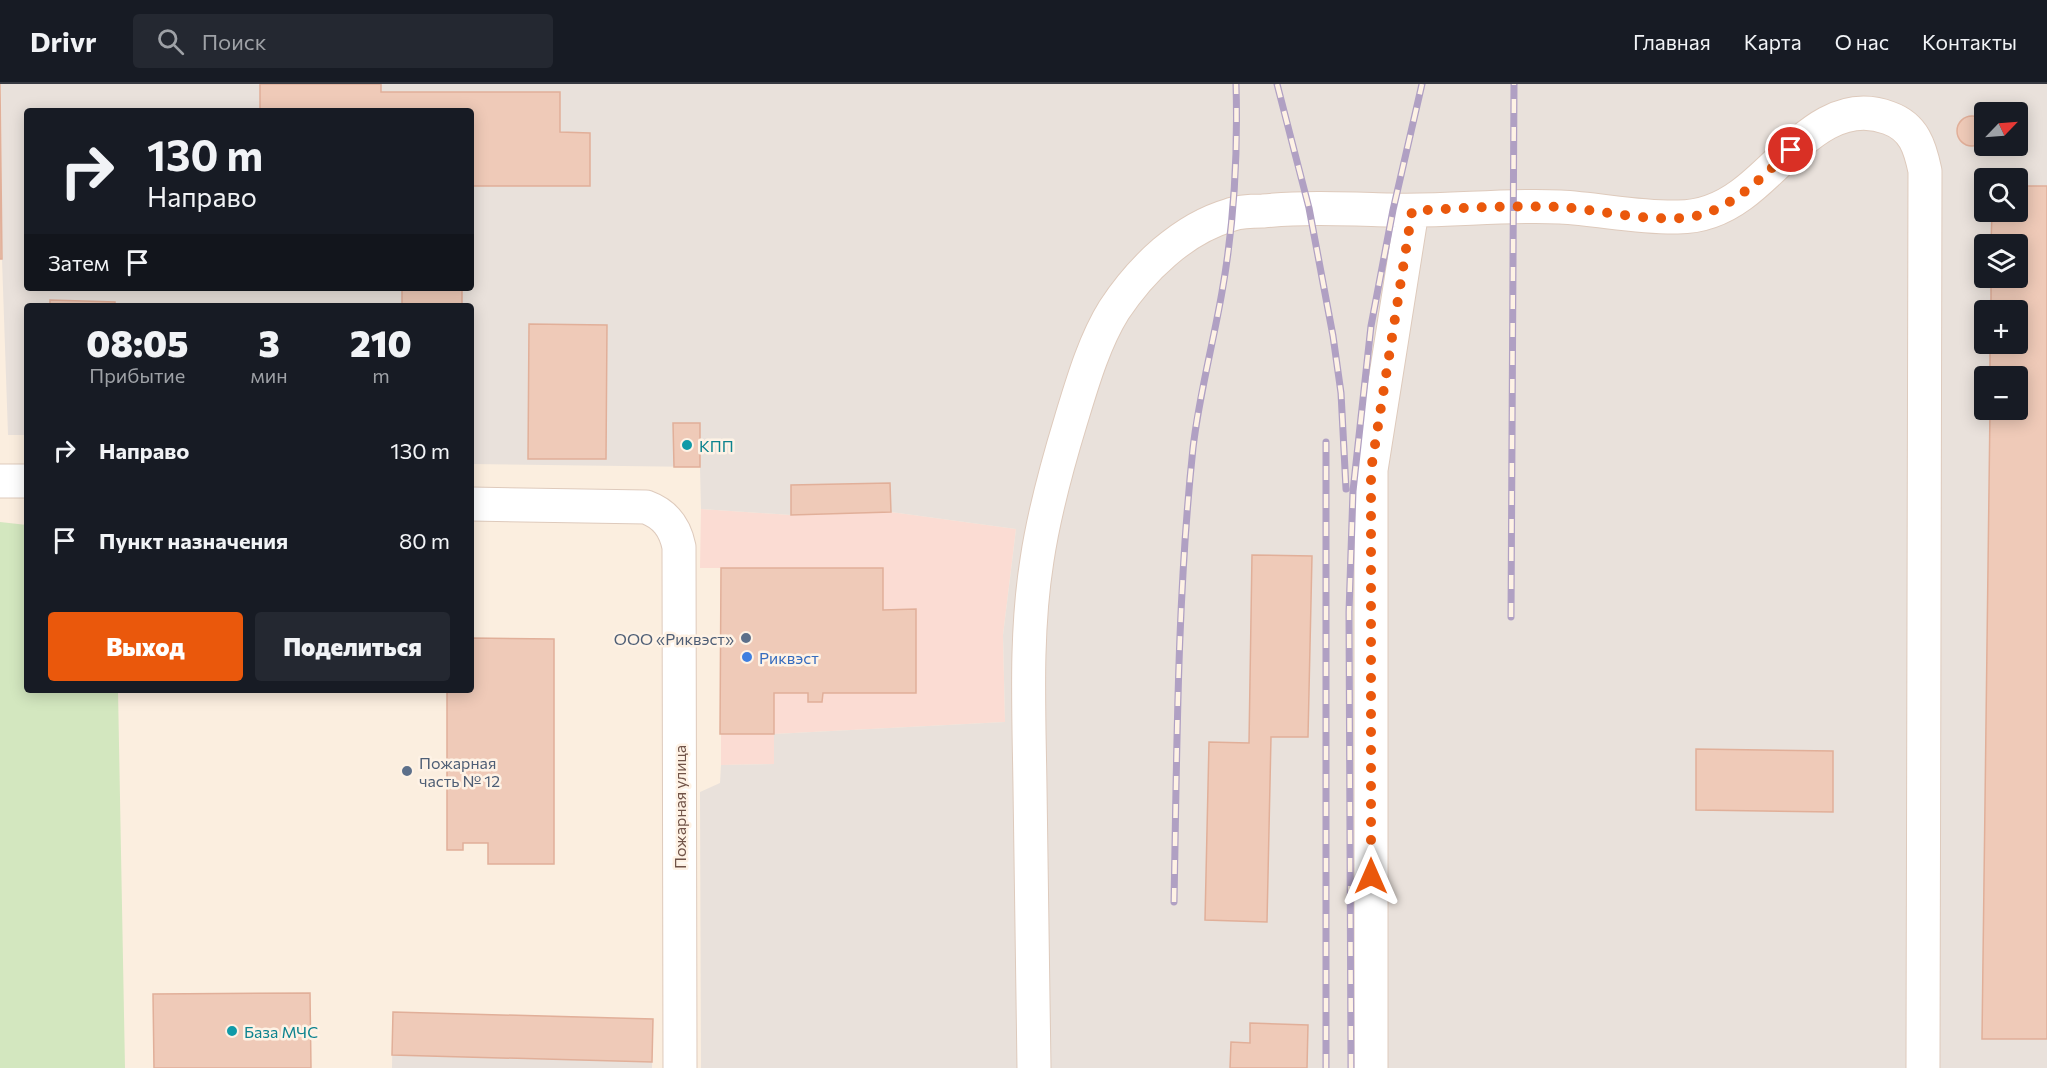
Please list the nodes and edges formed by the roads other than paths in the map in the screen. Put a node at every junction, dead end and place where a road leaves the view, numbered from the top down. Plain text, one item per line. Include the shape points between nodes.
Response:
1 (1412, 211) junction
2 (0, 481) edge
3 (24, 481) edge
4 (474, 504) edge
5 (680, 1068) edge
6 (1034, 1068) edge
7 (1371, 1068) edge
8 (1923, 1068) edge

1 - 6 street via 1309,208 1231,214 1181,239 1161,255 1137,278 1112,313 1062,450 1037,560 1028,672
1 - 7 street via 1371,470
1 - 8 street via 1514,206 1694,217 1742,195 1807,136 1842,116 1881,115 1898,121 1912,133 1925,171
2 - 3 street
4 - 5 street, Пожарная улица via 646,507 666,520 677,536

